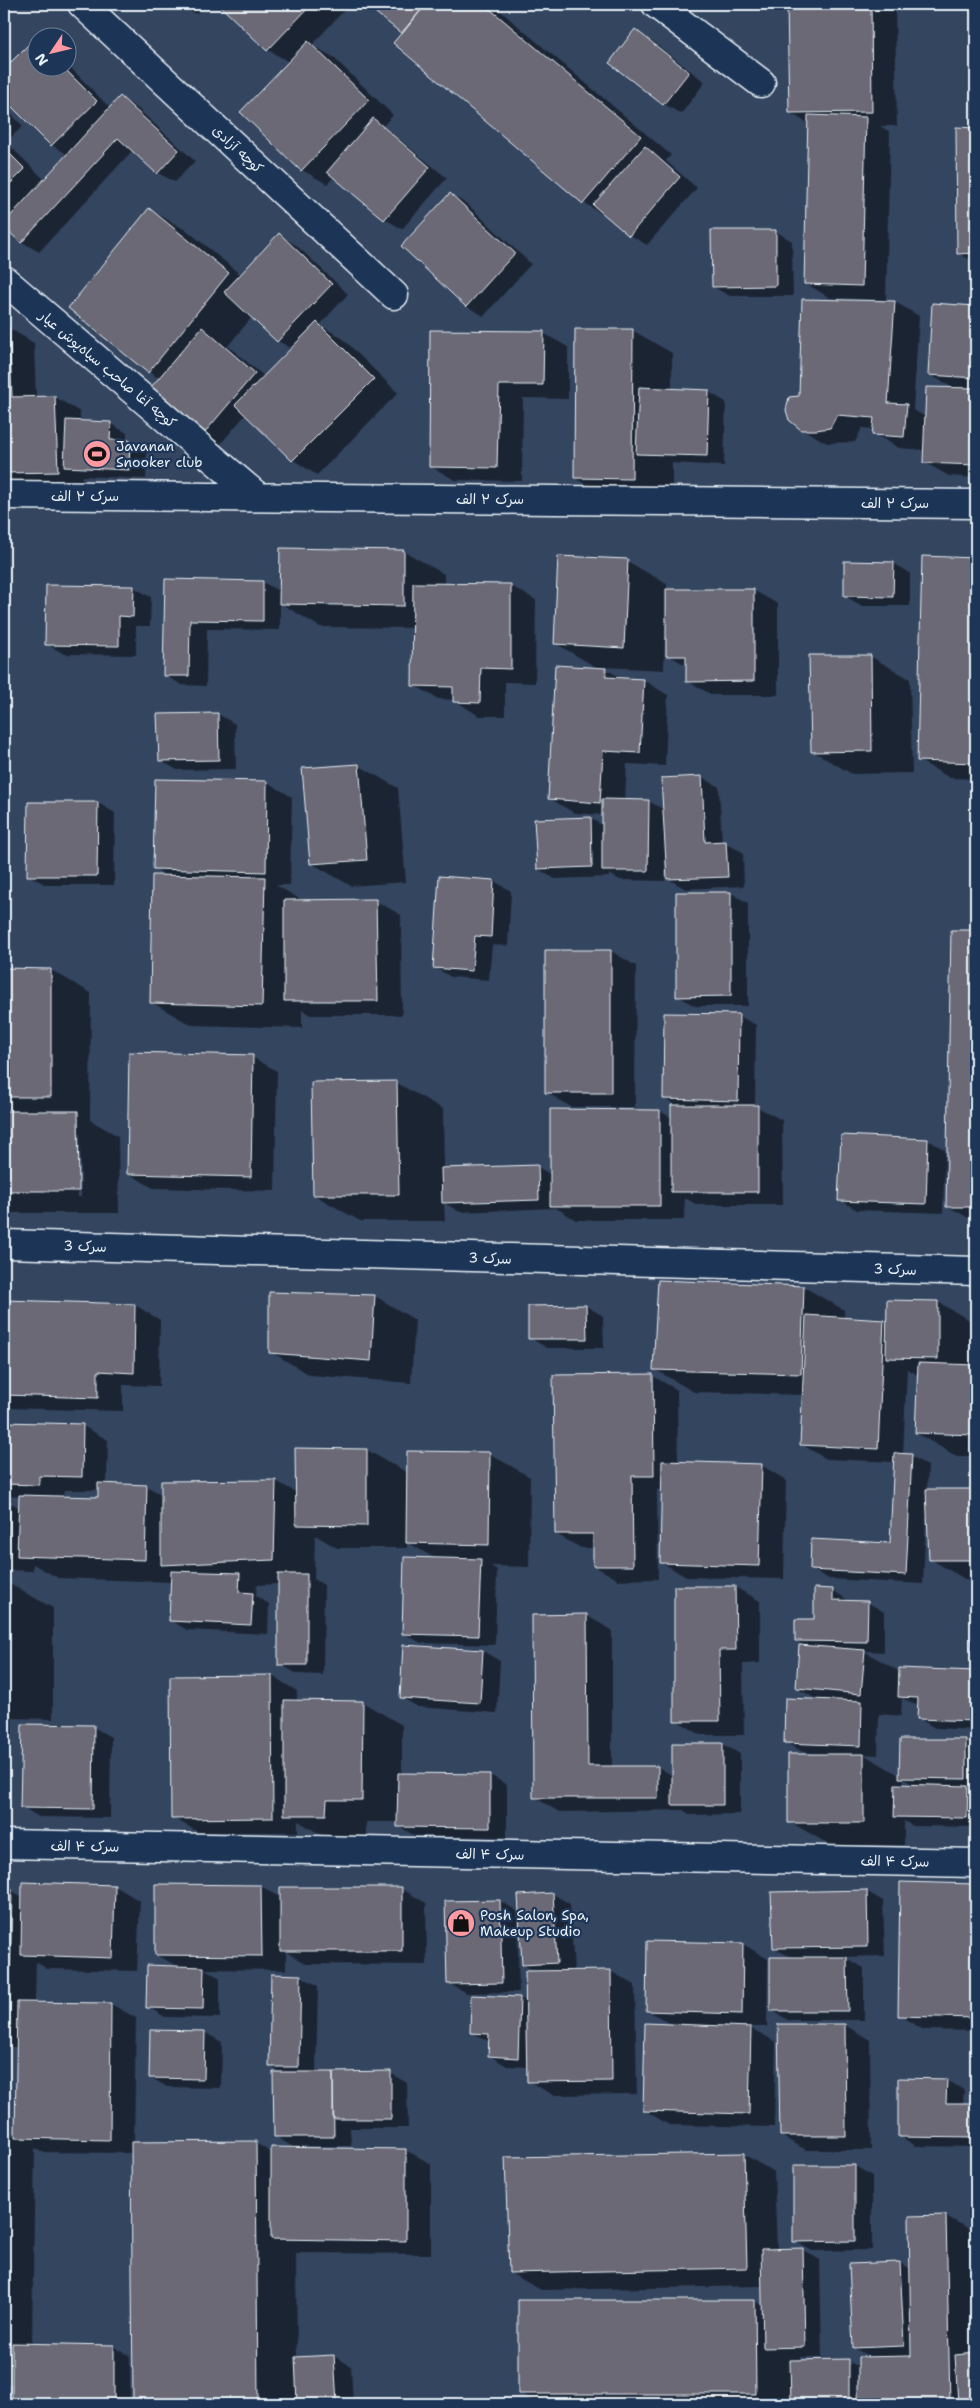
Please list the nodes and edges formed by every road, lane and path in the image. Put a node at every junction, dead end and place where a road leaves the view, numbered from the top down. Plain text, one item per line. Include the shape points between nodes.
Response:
1 (82, 4) edge
2 (656, 4) edge
3 (761, 84) dead end
4 (4, 280) edge
5 (394, 295) dead end
6 (4, 495) edge
7 (258, 497) junction
8 (976, 504) edge
9 (4, 1244) edge
10 (976, 1271) edge
11 (4, 1844) edge
12 (976, 1863) edge

1 - 5 street, کوچه آزادی
2 - 3 street
4 - 7 street, کوچه آغا صاحب سیاه‌پوش عیار
6 - 7 street, سرک ۲ الف
7 - 8 street, سرک ۲ الف
9 - 10 street, سرک 3
11 - 12 street, سرک ۴ الف

